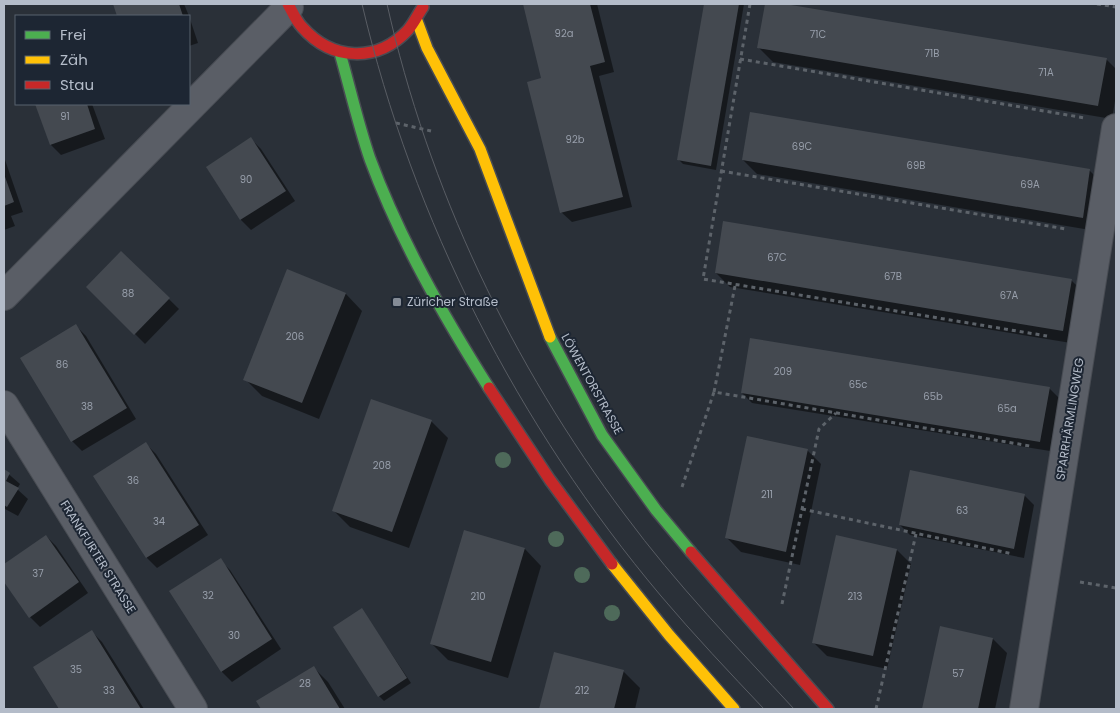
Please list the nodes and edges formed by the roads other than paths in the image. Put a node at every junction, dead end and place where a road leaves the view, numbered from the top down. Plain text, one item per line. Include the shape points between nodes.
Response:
1 (425, 4) edge
2 (288, 5) edge
3 (416, 21) junction
4 (340, 53) junction
5 (1116, 128) edge
6 (4, 296) edge
7 (4, 405) edge
8 (193, 709) edge
9 (734, 709) edge
10 (828, 709) edge
11 (1024, 709) edge

1 - 3 main road
2 - 4 main road via 306,32
2 - 6 street
3 - 4 main road via 396,44 374,54
3 - 10 main road, LÖWENTORSTRASSE via 480,149 545,327 602,435 656,510
4 - 9 main road via 371,160 409,246 472,361 532,457 604,556 679,649
5 - 11 street, SPARRHÄRMLINGWEG
7 - 8 street, FRANKFURTER STRASSE

